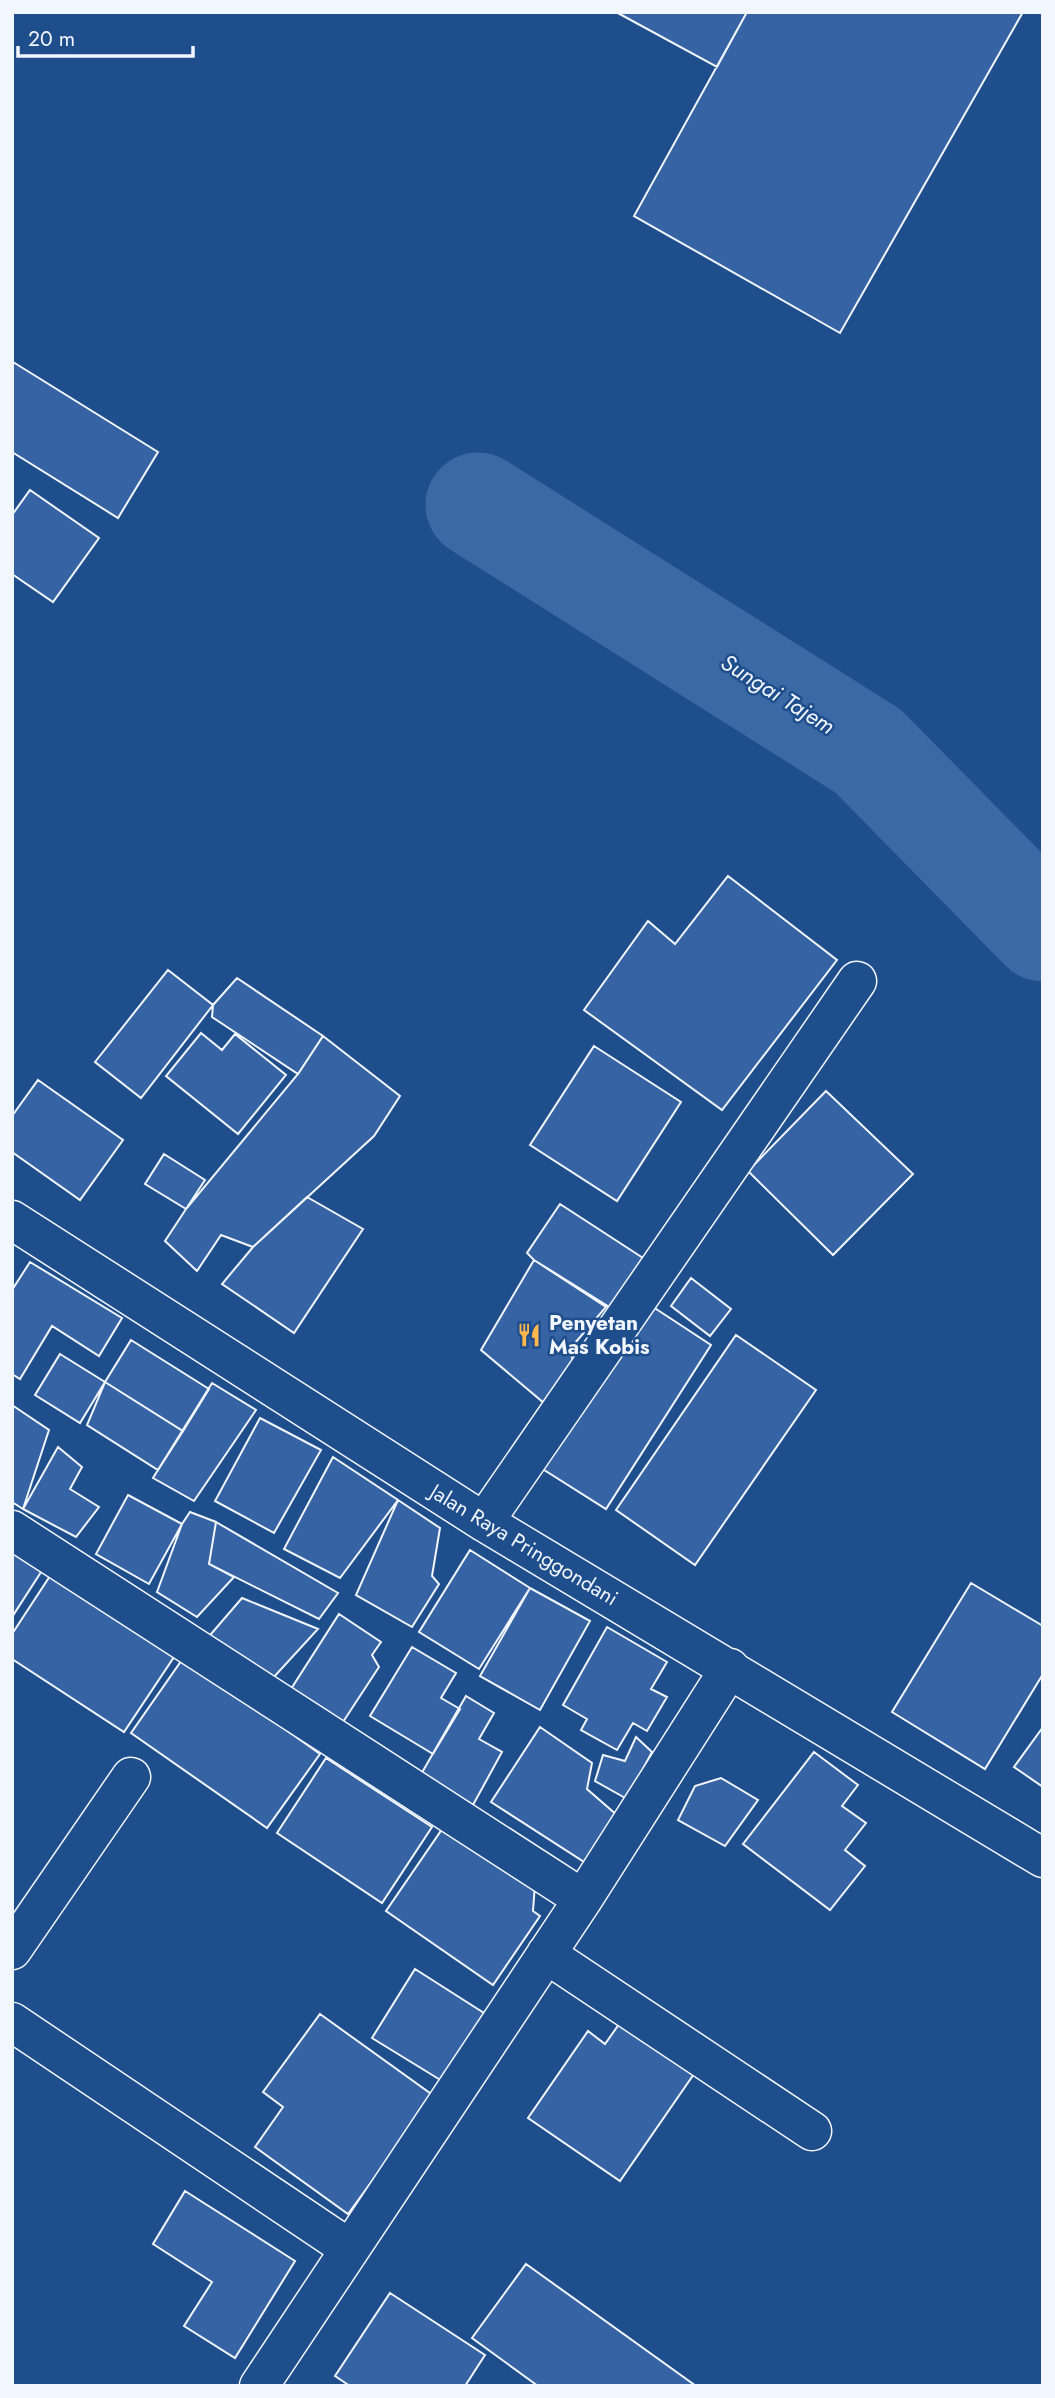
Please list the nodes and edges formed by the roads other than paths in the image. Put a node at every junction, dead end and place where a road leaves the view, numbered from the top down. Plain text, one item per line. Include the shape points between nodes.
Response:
1 (858, 981) dead end
2 (15, 1228) edge
3 (484, 1522) junction
4 (12, 1530) edge
5 (730, 1668) junction
6 (131, 1777) dead end
7 (1043, 1858) edge
8 (583, 1899) junction
9 (12, 1950) edge
10 (546, 1954) junction
11 (12, 2022) edge
12 (812, 2131) dead end
13 (350, 2249) junction
14 (259, 2386) edge

1 - 3 street
2 - 3 street, Jalan Raya Pringgondani
3 - 5 street, Jalan Raya Pringgondani
4 - 8 street
5 - 7 street, Jalan Raya Pringgondani
5 - 8 street
6 - 9 street
8 - 10 street
10 - 12 street
10 - 13 street
11 - 13 street
13 - 14 street

